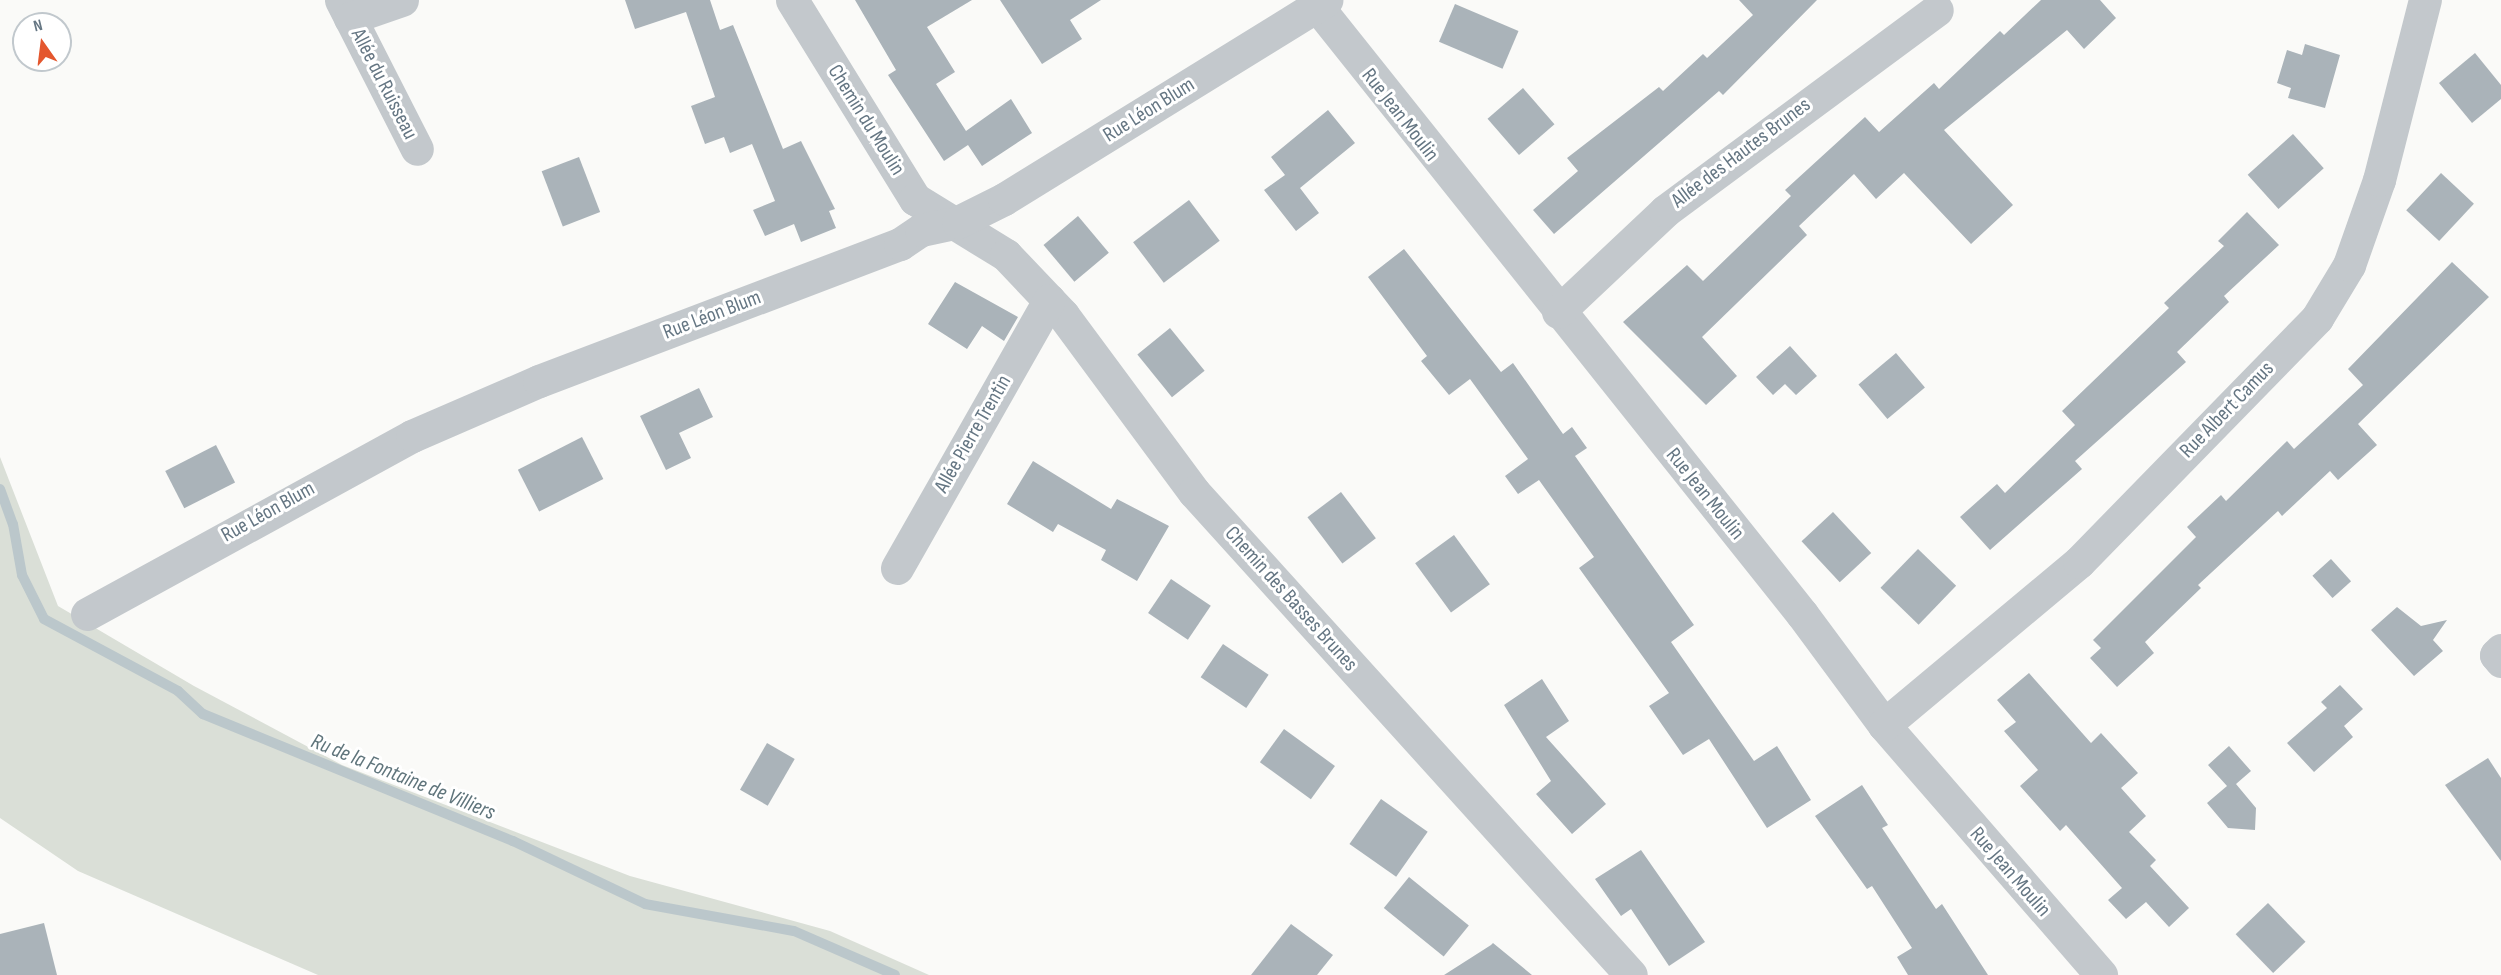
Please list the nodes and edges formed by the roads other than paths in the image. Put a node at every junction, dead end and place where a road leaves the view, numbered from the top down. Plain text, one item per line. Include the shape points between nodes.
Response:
1 (402, 0) edge
2 (792, 0) edge
3 (2425, 0) edge
4 (1322, 3) edge
5 (346, 9) edge
6 (1936, 10) dead end
7 (417, 149) dead end
8 (958, 222) junction
9 (1049, 300) junction
10 (1558, 312) junction
11 (897, 568) dead end
12 (87, 614) dead end
13 (1884, 725) junction
14 (1631, 975) edge
15 (2101, 975) edge

1 - 5 street, Allée du Ruisseau
2 - 8 street, Chemin du Moulin via 915,199
3 - 13 street, Rue Albert Camus via 2379,180 2349,265 2317,318 2079,562
4 - 8 street, Rue Léon Blum
4 - 10 street, Rue Jean Moulin
5 - 7 street, Allée du Ruisseau
6 - 10 street, Allée des Hautes Brunes via 1665,211
8 - 9 street, Chemin des Basses Brunes via 1006,255
8 - 12 street, Rue Léon Blum via 921,230 900,244 539,381 412,436
9 - 11 street, Allée Pierre Trentin
9 - 14 street, Chemin des Basses Brunes via 1194,492
10 - 13 street, Rue Jean Moulin via 1802,614
13 - 15 street, Rue Jean Moulin

